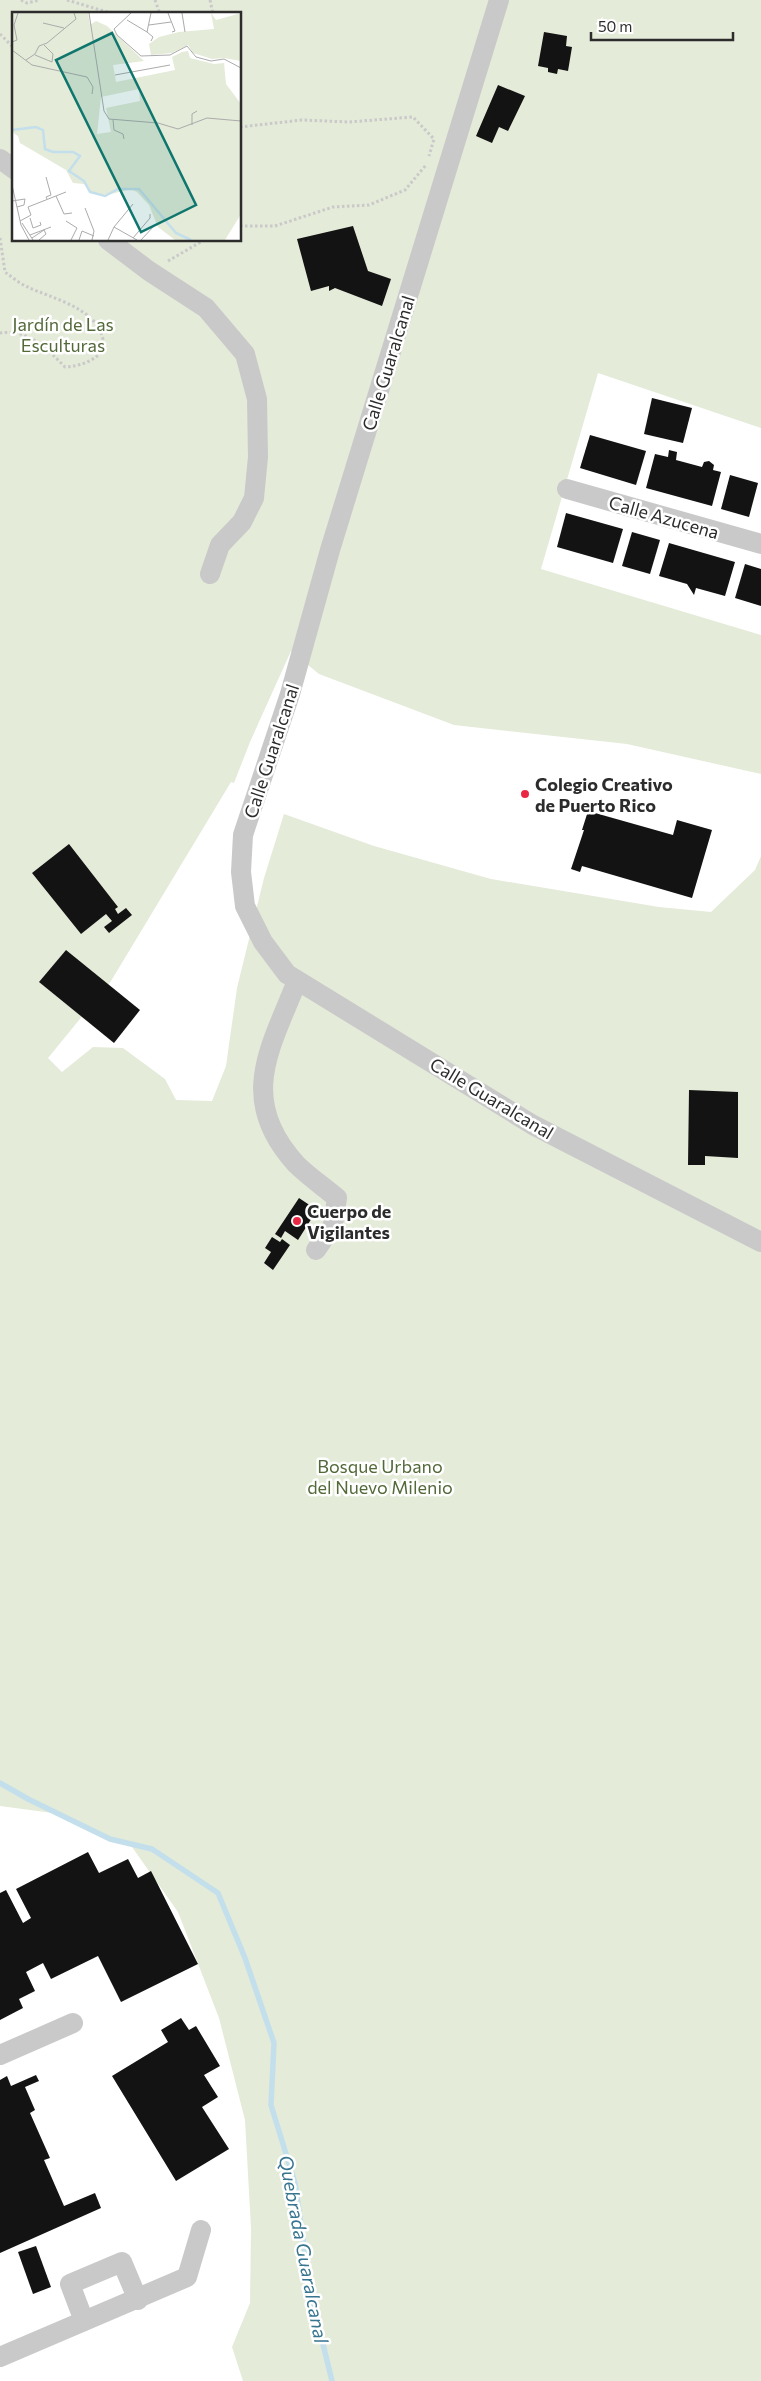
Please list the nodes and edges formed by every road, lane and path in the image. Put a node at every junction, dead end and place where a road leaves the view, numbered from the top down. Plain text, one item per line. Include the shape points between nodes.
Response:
1 (21, 0) edge
2 (40, 0) edge
3 (67, 0) edge
4 (155, 0) edge
5 (498, 0) edge
6 (107, 12) edge
7 (159, 12) edge
8 (0, 34) edge
9 (12, 46) edge
10 (241, 127) edge
11 (0, 159) edge
12 (12, 168) edge
13 (241, 226) edge
14 (0, 238) edge
15 (109, 241) edge
16 (202, 241) edge
17 (149, 271) junction
18 (0, 333) edge
19 (567, 489) dead end
20 (761, 544) edge
21 (210, 574) dead end
22 (297, 981) junction
23 (761, 1242) edge
24 (316, 1250) dead end
25 (73, 2023) dead end
26 (0, 2056) edge
27 (201, 2230) dead end
28 (138, 2300) junction
29 (84, 2321) junction
30 (0, 2357) edge

1 - 2 path via 27,3
3 - 6 path
4 - 7 path
5 - 22 street, Calle Guaralcanal via 330,550 290,694 243,835 245,906 263,942 287,974
8 - 9 path
10 - 13 path via 302,120 349,122 413,117 434,139 426,167 405,190 369,205 333,207 275,226
11 - 12 street
14 - 18 path via 5,272 28,288 48,294 80,311 94,322 102,336 102,352 93,360 64,367 37,340 12,331
15 - 17 street
16 - 17 path
17 - 21 street via 206,308 245,354 257,399 258,457 254,498 242,522 220,545
19 - 20 street, Calle Azucena
22 - 23 street, Calle Guaralcanal via 533,1125
22 - 24 street via 265,1061 262,1101 270,1127 296,1164 337,1198 333,1225
25 - 26 street
27 - 28 street via 187,2277
28 - 29 street
28 - 29 street via 122,2262 70,2284
29 - 30 street

